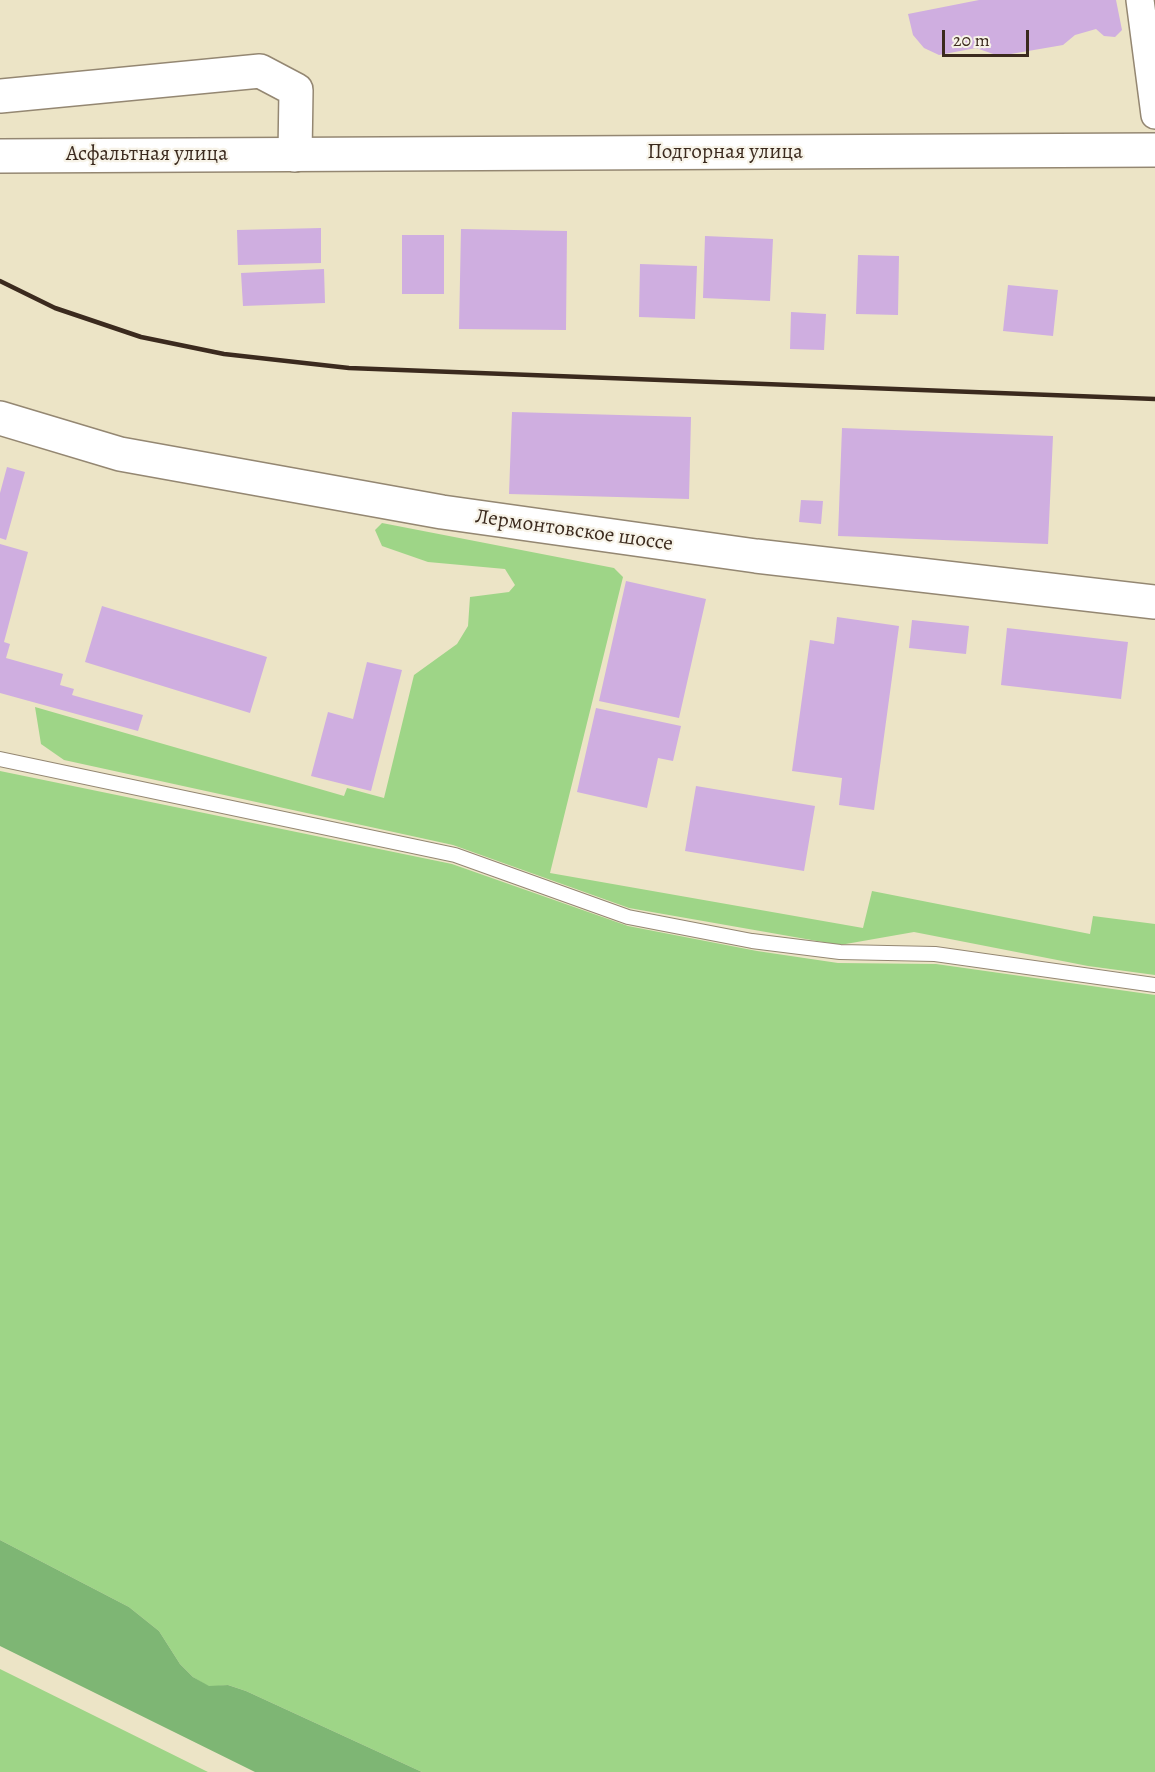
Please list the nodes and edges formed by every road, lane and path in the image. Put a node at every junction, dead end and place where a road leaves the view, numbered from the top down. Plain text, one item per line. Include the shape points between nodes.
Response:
1 (1140, 0) edge
2 (0, 96) edge
3 (1155, 115) edge
4 (1155, 150) edge
5 (295, 155) junction
6 (0, 156) edge
7 (0, 418) edge
8 (1155, 602) edge
9 (0, 759) edge
10 (1155, 985) edge

1 - 3 street
2 - 5 street via 260,71 296,90
4 - 5 street, Подгорная улица
5 - 6 street, Асфальтная улица
7 - 8 street, Лермонтовское шоссе via 120,454 442,512 756,556
9 - 10 lane via 455,855 628,916 752,941 840,951 935,954

